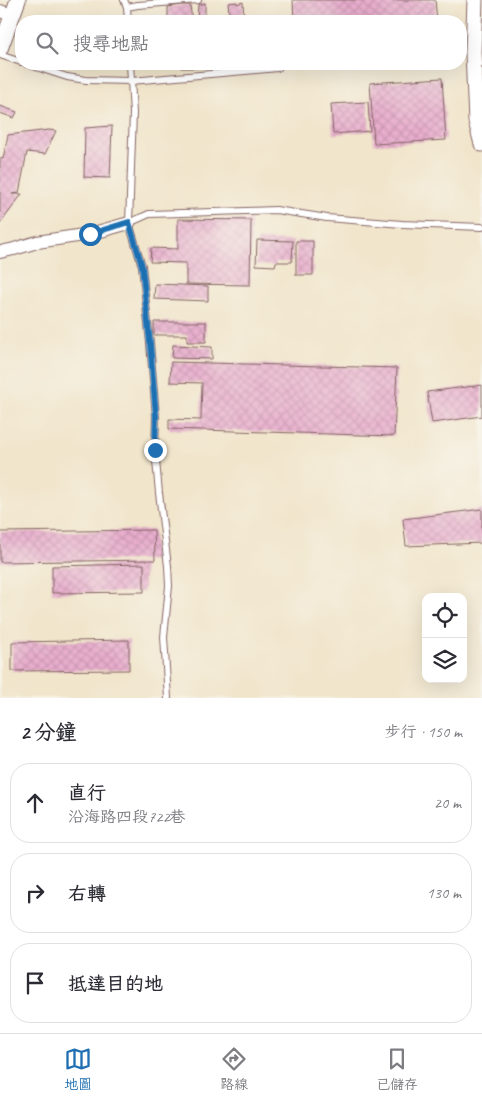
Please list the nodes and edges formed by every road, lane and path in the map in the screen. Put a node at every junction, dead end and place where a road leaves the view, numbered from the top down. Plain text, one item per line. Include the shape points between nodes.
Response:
1 (18, 0) edge
2 (124, 0) edge
3 (198, 0) edge
4 (475, 0) edge
5 (127, 7) junction
6 (6, 13) edge
7 (128, 15) edge
8 (0, 49) edge
9 (0, 55) edge
10 (15, 60) edge
11 (45, 70) edge
12 (130, 70) edge
13 (255, 70) edge
14 (131, 81) junction
15 (482, 144) edge
16 (129, 222) junction
17 (482, 227) edge
18 (0, 252) edge
19 (168, 698) edge

1 - 6 street
2 - 5 lane
3 - 5 lane
4 - 15 street via 476,121
5 - 7 lane
6 - 8 street
9 - 10 lane
11 - 14 lane via 86,80
12 - 14 lane
13 - 14 lane
14 - 16 lane
16 - 17 lane via 149,214 276,210 327,218
16 - 18 street via 90,234 37,242
16 - 19 lane via 142,266 156,416 158,493 168,566 164,637

